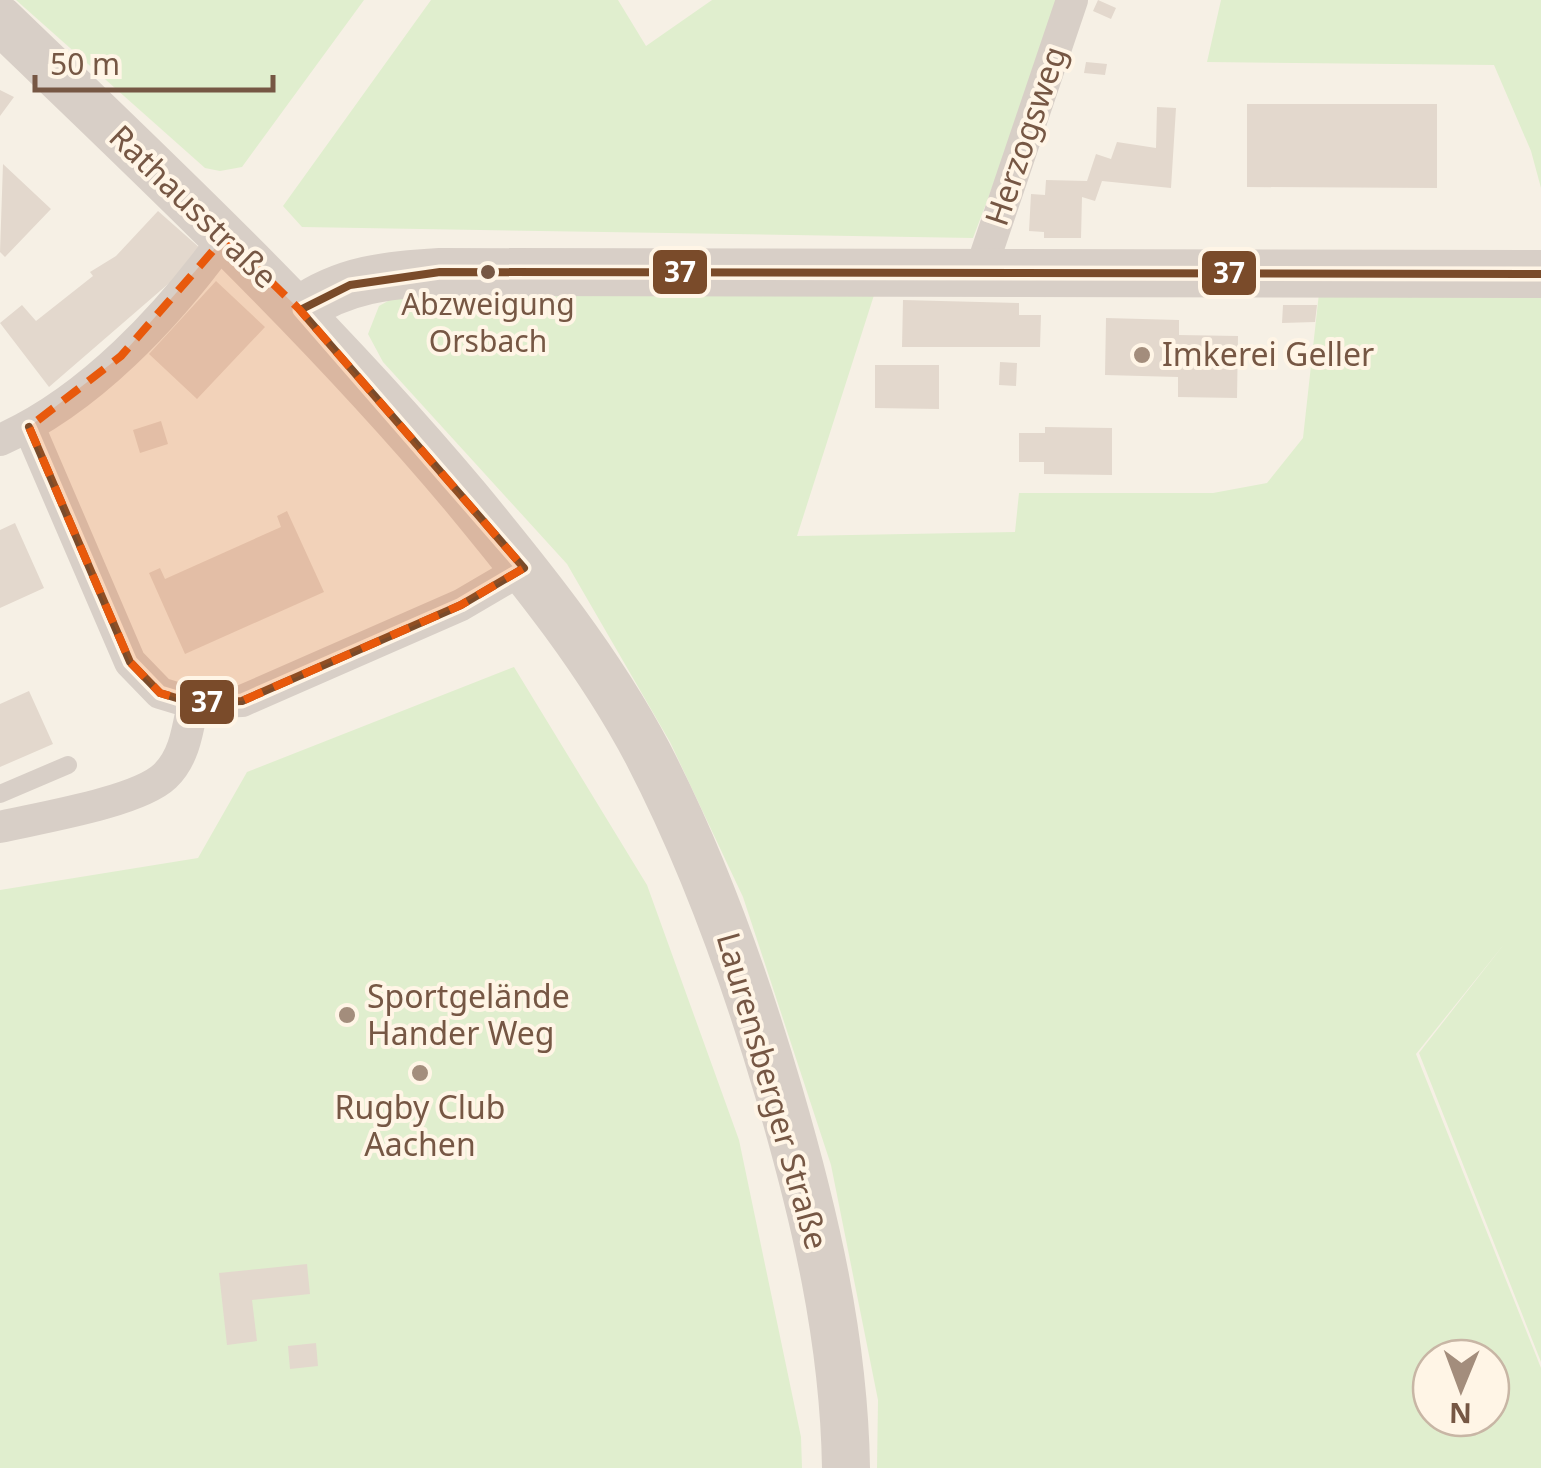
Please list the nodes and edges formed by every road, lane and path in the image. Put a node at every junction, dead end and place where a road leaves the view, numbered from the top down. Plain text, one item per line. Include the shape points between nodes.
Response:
1 (1072, 0) edge
2 (0, 20) edge
3 (225, 237) junction
4 (980, 272) junction
5 (1541, 274) edge
6 (300, 310) junction
7 (14, 433) edge
8 (524, 568) junction
9 (193, 703) junction
10 (68, 765) dead end
11 (0, 794) edge
12 (0, 826) edge
13 (846, 1468) edge

1 - 4 street, Herzogsweg
2 - 3 street, Rathausstraße
3 - 6 street, Rathausstraße
3 - 7 street via 121,356
4 - 5 street
4 - 6 street via 424,273 378,276 324,292
6 - 8 street, Laurensberger Straße
7 - 9 street via 130,662 160,694
8 - 9 street via 462,605 242,701
8 - 13 street, Laurensberger Straße via 648,754 741,962 813,1210 844,1390
9 - 12 street via 184,748 165,776 71,812
10 - 11 lane

